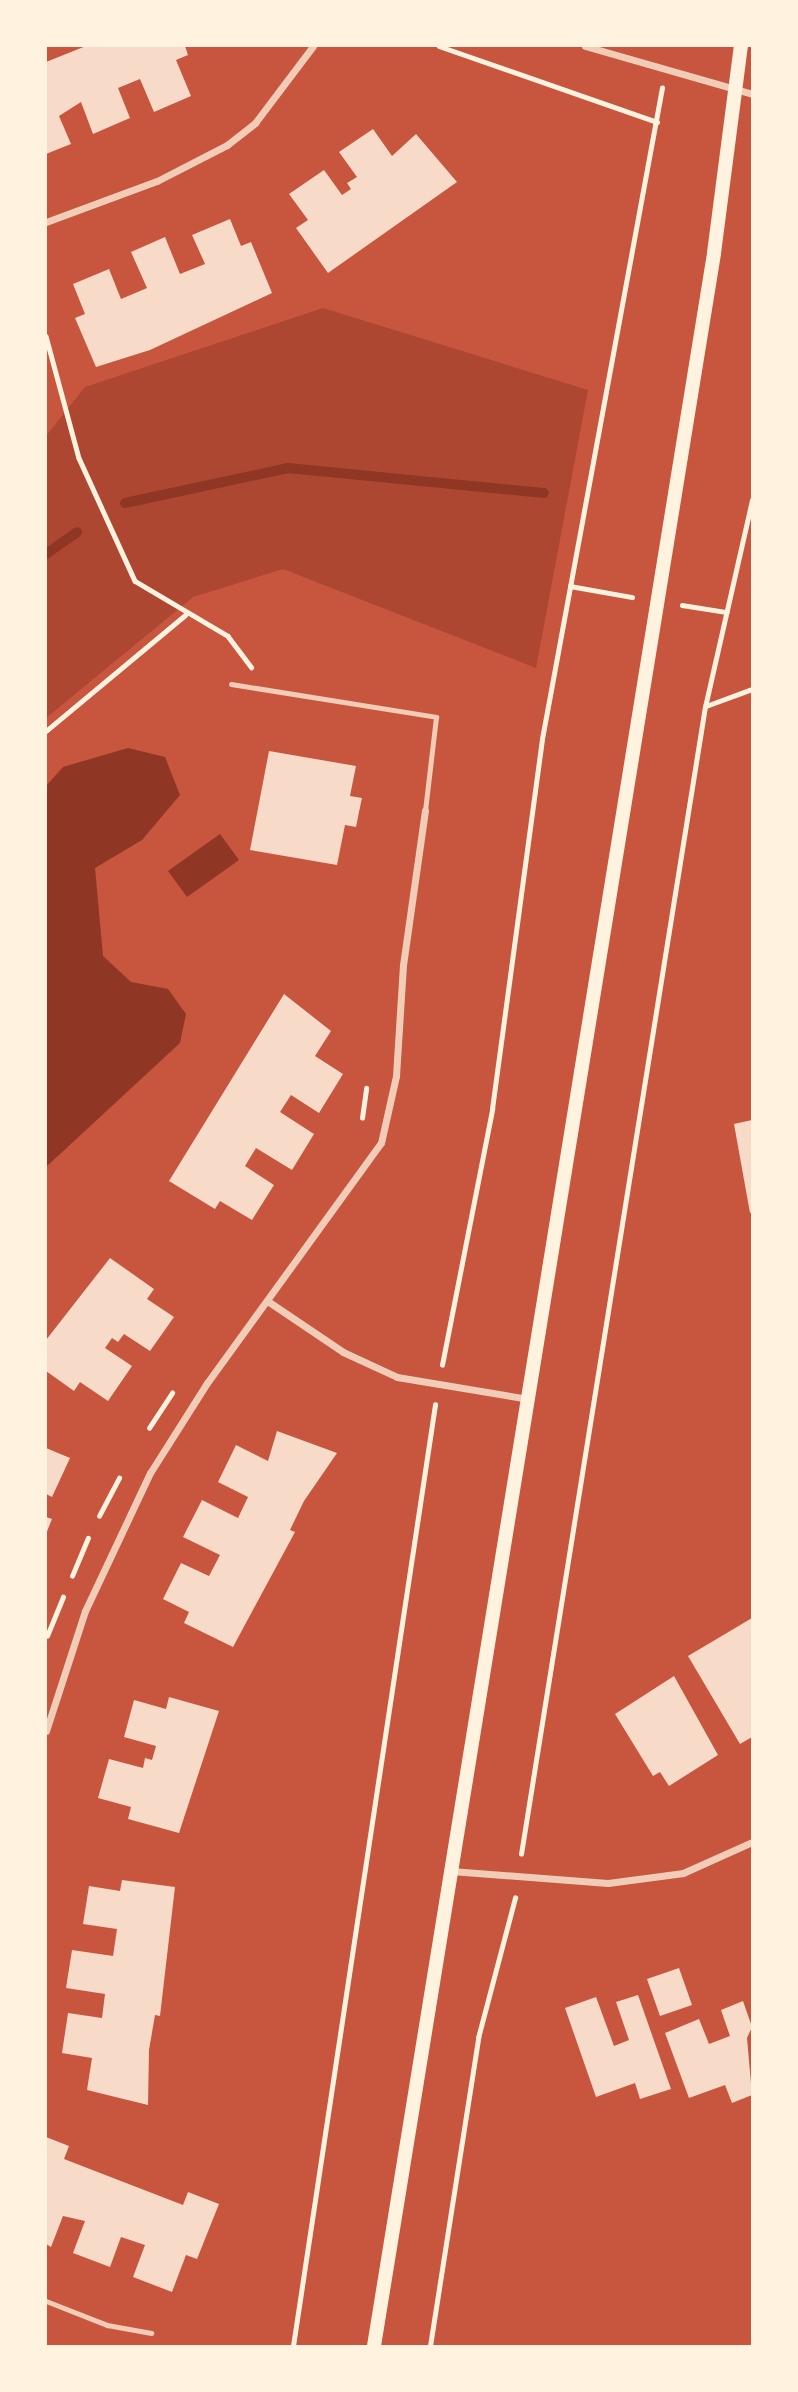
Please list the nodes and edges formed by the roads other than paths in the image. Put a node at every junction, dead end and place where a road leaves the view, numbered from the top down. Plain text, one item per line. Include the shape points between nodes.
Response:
1 (313, 46) edge
2 (586, 46) edge
3 (741, 46) edge
4 (734, 89) junction
5 (752, 94) edge
6 (46, 222) edge
7 (231, 684) dead end
8 (425, 811) joint
9 (269, 1302) junction
10 (523, 1398) junction
11 (46, 1731) edge
12 (752, 1842) edge
13 (447, 1870) junction
14 (46, 2301) edge
15 (151, 2333) dead end
16 (374, 2347) edge

1 - 6 street via 256,123 227,145 156,181
2 - 4 street
3 - 4 main road
4 - 5 street
4 - 10 main road via 714,253
7 - 8 lane via 436,717
8 - 9 street via 403,965 396,1076 381,1143
9 - 10 street via 343,1352 397,1377
9 - 11 street via 150,1473 85,1611
10 - 13 main road
12 - 13 street via 683,1873 608,1883
13 - 16 main road
14 - 15 lane via 107,2325

